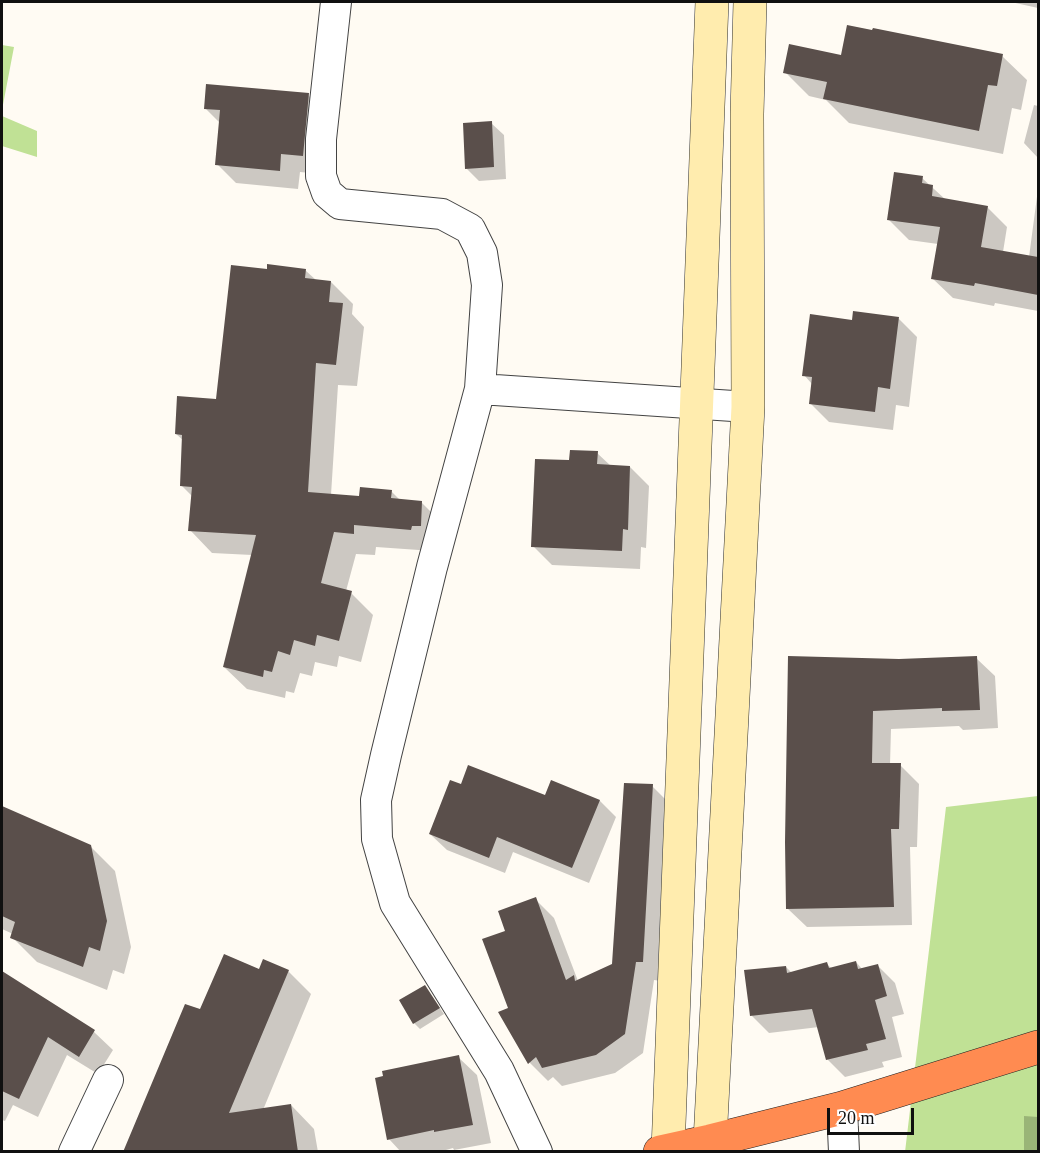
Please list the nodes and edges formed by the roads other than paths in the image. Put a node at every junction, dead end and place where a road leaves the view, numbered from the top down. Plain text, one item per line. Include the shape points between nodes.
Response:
1 (336, 2) edge
2 (712, 2) edge
3 (750, 2) edge
4 (480, 389) junction
5 (696, 404) junction
6 (748, 407) junction
7 (1038, 1047) edge
8 (108, 1080) dead end
9 (842, 1108) junction
10 (710, 1141) junction
11 (664, 1151) edge
12 (74, 1152) edge
13 (537, 1152) edge
14 (844, 1152) edge

1 - 4 street via 321,139 321,176 327,193 340,204 442,214 470,229 482,253 488,285
2 - 5 street
3 - 6 street
4 - 5 street
4 - 13 street via 386,755 376,800 377,839 395,903 499,1071
5 - 6 street
5 - 11 street
6 - 10 street
7 - 9 highway
8 - 12 street
9 - 10 highway
9 - 14 street
10 - 11 highway

